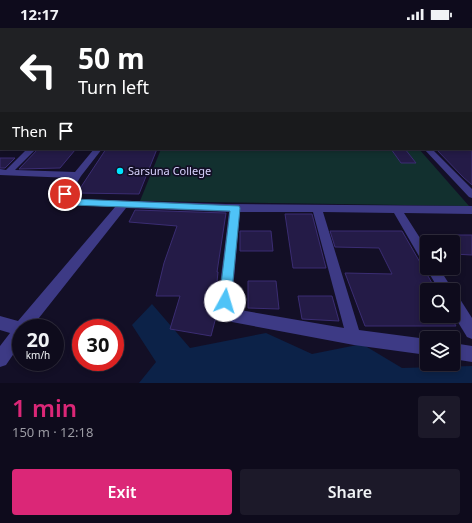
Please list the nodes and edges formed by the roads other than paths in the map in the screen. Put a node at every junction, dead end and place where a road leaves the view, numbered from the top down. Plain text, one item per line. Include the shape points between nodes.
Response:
1 (31, 150) edge
2 (97, 150) edge
3 (429, 150) edge
4 (4, 172) edge
5 (77, 174) junction
6 (472, 195) edge
7 (123, 204) junction
8 (235, 208) junction
9 (317, 209) junction
10 (397, 210) junction
11 (472, 210) edge
12 (420, 248) edge
13 (460, 312) edge
14 (29, 319) edge
15 (0, 323) edge
16 (12, 326) edge
17 (472, 332) edge
18 (354, 337) junction
19 (12, 342) edge
20 (420, 347) edge
21 (460, 352) edge
22 (472, 354) edge
23 (0, 359) edge

1 - 4 street
2 - 5 street
3 - 6 street
4 - 5 street
5 - 7 street via 65,194 66,199 72,202
7 - 8 street
7 - 14 street
8 - 9 street
8 - 18 street via 225,301 229,310 238,317
9 - 10 street
9 - 18 street
10 - 11 street
10 - 12 street
13 - 17 street
15 - 16 street
18 - 20 street
19 - 23 street
21 - 22 street

